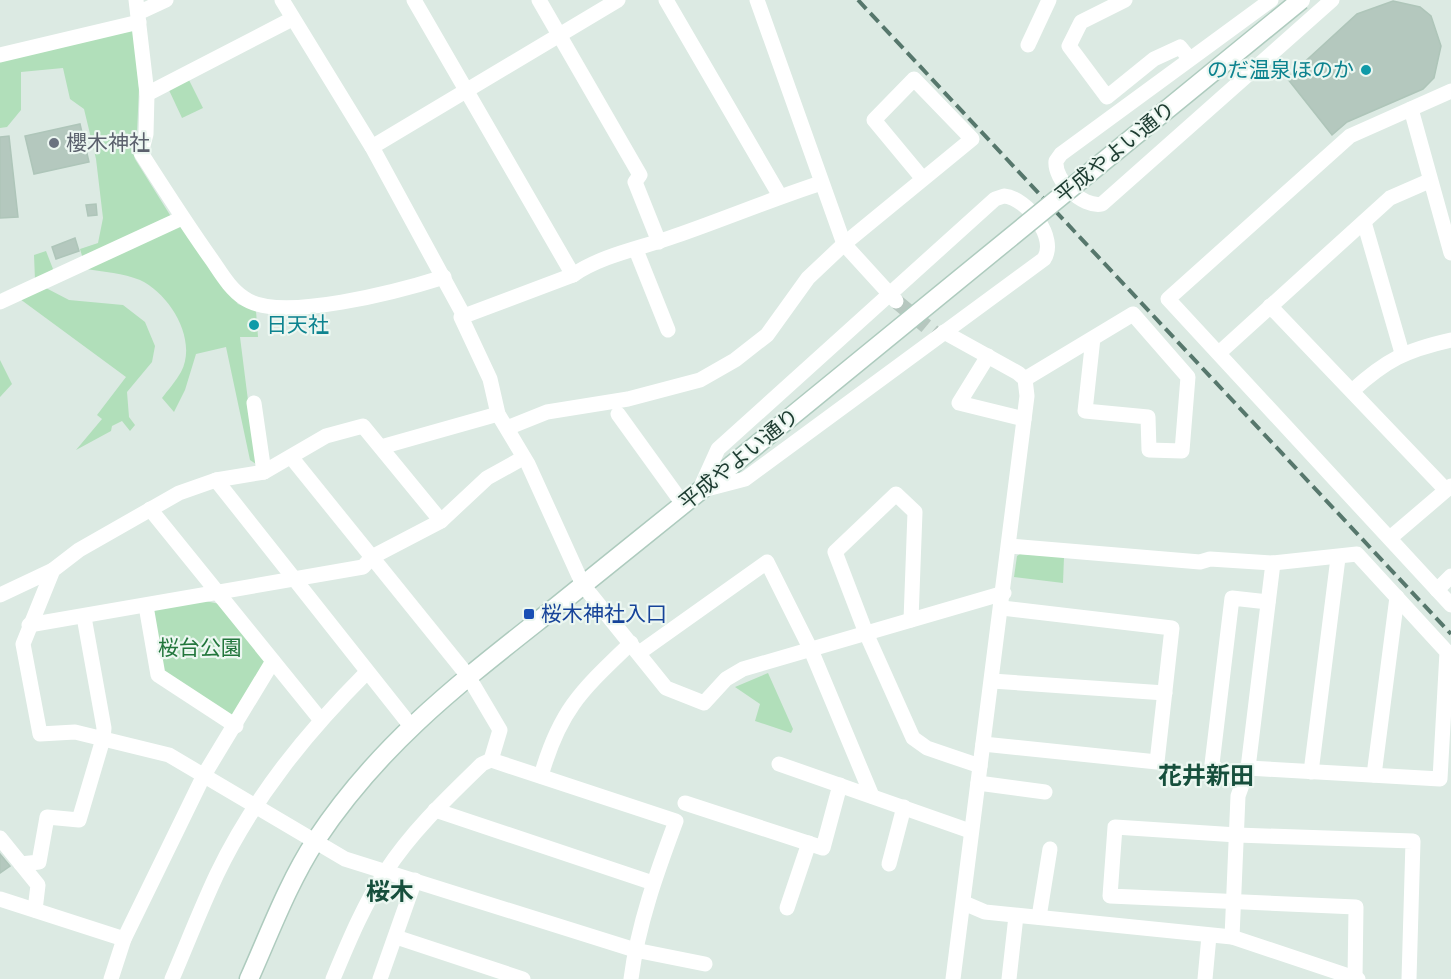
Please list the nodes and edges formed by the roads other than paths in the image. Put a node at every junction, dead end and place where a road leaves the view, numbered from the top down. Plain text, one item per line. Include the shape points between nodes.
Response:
1 (166, 0) edge
2 (282, 0) edge
3 (414, 0) edge
4 (539, 0) edge
5 (618, 0) edge
6 (666, 0) edge
7 (757, 0) edge
8 (1049, 0) edge
9 (1125, 0) edge
10 (1271, 0) edge
11 (1301, 0) edge
12 (1332, 0) edge
13 (138, 11) edge
14 (292, 19) junction
15 (559, 34) junction
16 (1028, 45) dead end
17 (0, 55) edge
18 (1190, 58) junction
19 (465, 89) junction
20 (1451, 91) edge
21 (147, 94) junction
22 (1411, 109) junction
23 (372, 147) junction
24 (922, 179) junction
25 (1429, 181) junction
26 (821, 183) junction
27 (780, 196) junction
28 (182, 218) junction
29 (1364, 222) junction
30 (659, 242) junction
31 (844, 243) junction
32 (636, 250) junction
33 (1451, 253) edge
34 (573, 275) junction
35 (444, 277) junction
36 (893, 298) junction
37 (0, 302) edge
38 (1270, 306) junction
39 (464, 316) junction
40 (668, 330) dead end
41 (944, 332) junction
42 (1093, 338) junction
43 (1451, 340) edge
44 (1219, 353) junction
45 (1402, 353) junction
46 (988, 357) junction
47 (1025, 379) junction
48 (1352, 391) junction
49 (254, 403) dead end
50 (498, 414) junction
51 (618, 414) dead end
52 (1024, 419) junction
53 (507, 428) junction
54 (381, 447) junction
55 (291, 457) junction
56 (523, 458) junction
57 (264, 472) junction
58 (216, 480) junction
59 (1448, 487) edge
60 (699, 491) junction
61 (683, 504) junction
62 (150, 509) junction
63 (441, 521) junction
64 (1390, 538) junction
65 (1010, 546) junction
66 (372, 557) junction
67 (1338, 558) junction
68 (1273, 563) junction
69 (53, 570) junction
70 (1451, 576) edge
71 (295, 581) junction
72 (583, 585) junction
73 (1437, 590) junction
74 (217, 592) junction
75 (0, 595) edge
76 (1397, 597) junction
77 (1003, 601) junction
78 (1268, 602) junction
79 (1451, 605) edge
80 (146, 606) junction
81 (84, 616) junction
82 (911, 620) junction
83 (29, 625) junction
84 (867, 633) junction
85 (635, 648) junction
86 (811, 650) junction
87 (273, 661) junction
88 (367, 672) junction
89 (468, 676) junction
90 (992, 681) junction
91 (1165, 693) junction
92 (320, 719) junction
93 (410, 725) junction
94 (237, 726) junction
95 (103, 740) junction
96 (983, 744) junction
97 (491, 760) junction
98 (779, 764) dead end
99 (980, 766) junction
100 (1246, 772) junction
101 (1311, 772) junction
102 (204, 775) junction
103 (1374, 775) junction
104 (541, 776) junction
105 (978, 783) junction
106 (840, 785) junction
107 (1045, 792) dead end
108 (872, 796) junction
109 (685, 803) dead end
110 (255, 807) junction
111 (904, 807) junction
112 (435, 810) junction
113 (970, 831) junction
114 (1237, 835) junction
115 (0, 838) edge
116 (315, 841) junction
117 (809, 843) junction
118 (1050, 849) dead end
119 (21, 864) junction
120 (889, 864) dead end
121 (386, 871) junction
122 (415, 880) junction
123 (653, 883) junction
124 (0, 899) edge
125 (1234, 902) junction
126 (964, 903) junction
127 (787, 908) dead end
128 (35, 910) junction
129 (1016, 916) junction
130 (1040, 917) junction
131 (1209, 936) junction
132 (396, 937) junction
133 (1232, 937) junction
134 (124, 939) junction
135 (635, 950) junction
136 (705, 964) dead end
137 (1356, 978) edge
138 (111, 979) edge
139 (171, 979) edge
140 (249, 979) edge
141 (333, 979) edge
142 (380, 979) edge
143 (523, 979) edge
144 (631, 979) edge
145 (953, 979) edge
146 (1009, 979) edge
147 (1205, 979) edge
148 (1408, 979) edge

1 - 13 street
2 - 14 street
3 - 19 street
4 - 15 street
5 - 15 street
6 - 27 street
7 - 26 street
8 - 16 street
9 - 18 street via 1081,22 1069,46 1107,97 1154,58 1180,46
10 - 18 street
11 - 60 street, 平成やよい通り, bridge
12 - 18 street via 1108,200 1093,206 1084,203 1058,175 1056,161 1061,154
13 - 17 street
13 - 21 street
14 - 21 street
14 - 23 street
15 - 19 street
15 - 30 street via 640,176 635,182
19 - 23 street
19 - 34 street
20 - 22 street
21 - 28 street via 146,134 141,153
22 - 25 street
22 - 44 street via 1350,136 1168,299
23 - 35 street
24 - 24 street via 972,139 914,80 874,120
24 - 31 street
25 - 29 street via 1390,198
25 - 33 street
26 - 27 street
26 - 31 street
27 - 30 street
28 - 35 street via 233,288 255,304 306,308
28 - 37 street
29 - 38 street
29 - 45 street
30 - 32 street
31 - 36 street
31 - 53 street via 808,278 767,335 700,380 628,399 547,412
32 - 34 street via 586,265
32 - 40 street
34 - 39 street
35 - 39 street
36 - 41 street via 994,199 1013,196 1048,234 1049,252
36 - 60 street via 717,449
38 - 44 street
38 - 48 street
39 - 50 street via 461,317 490,379
41 - 46 street
41 - 60 street via 745,479
42 - 42 street via 1133,314 1188,377 1182,451 1149,450 1148,417 1085,411
42 - 47 street
43 - 45 street
44 - 64 street
45 - 48 street
46 - 47 street
46 - 52 street via 959,403
47 - 52 street
48 - 59 street
49 - 57 street
50 - 53 street
50 - 54 street
51 - 61 street
52 - 65 street
53 - 56 street
54 - 55 street via 363,426 326,436
54 - 63 street
55 - 57 street
55 - 66 street
56 - 63 street via 487,478
56 - 72 street
57 - 58 street
58 - 62 street
58 - 71 street
59 - 64 street
60 - 61 street, 平成やよい通り
61 - 72 street, 平成やよい通り
62 - 69 street via 79,550
62 - 74 street
63 - 66 street
64 - 73 street
65 - 68 street via 1200,562 1210,559
65 - 77 street
66 - 71 street via 363,567
66 - 89 street
67 - 68 street
67 - 76 street via 1357,554
67 - 101 street
68 - 78 street
69 - 75 street
69 - 83 street
70 - 73 street
71 - 74 street
71 - 88 street
72 - 85 street
72 - 89 street, 平成やよい通り
73 - 79 street
74 - 80 street
74 - 87 street
76 - 103 street
76 - 103 street via 1447,652 1440,779
77 - 82 street
77 - 90 street
77 - 91 street via 1172,628
78 - 100 street
78 - 100 street via 1232,598 1212,764 1222,775
80 - 81 street
80 - 94 street via 158,675
81 - 83 street
81 - 95 street
82 - 84 street
82 - 84 street via 915,512 896,494 835,552
83 - 95 street via 23,644 40,734 75,732
84 - 86 street
84 - 99 street via 914,738 927,748
85 - 86 street via 666,688 704,703 726,679 743,669
85 - 86 street via 767,562
85 - 104 street via 582,691 560,721
86 - 108 street
87 - 92 street
87 - 94 street
88 - 92 street
88 - 93 street
89 - 93 street, 平成やよい通り
89 - 97 street via 500,730
90 - 91 street
90 - 96 street
91 - 96 street via 1157,762
92 - 110 street
93 - 116 street, 平成やよい通り
94 - 102 street
95 - 102 street via 169,755
95 - 119 street via 79,820 47,817 39,862
96 - 99 street
97 - 104 street
97 - 112 street via 482,764
98 - 106 street
99 - 105 street
100 - 101 street
100 - 114 street via 1238,796
101 - 103 street
102 - 110 street
102 - 134 street
104 - 123 street via 676,820
105 - 107 street
105 - 113 street
106 - 108 street
106 - 117 street via 824,848
108 - 111 street
109 - 117 street
110 - 116 street
110 - 139 street via 218,872
111 - 113 street
111 - 120 street
112 - 121 street
112 - 123 street
113 - 126 street
114 - 125 street
114 - 125 street via 1114,827 1110,896
114 - 148 street via 1413,841
115 - 119 street
116 - 121 street via 345,859
116 - 140 street, 平成やよい通り
117 - 127 street
118 - 130 street
119 - 128 street via 38,885
121 - 122 street
121 - 141 street
122 - 132 street
122 - 135 street
123 - 135 street
124 - 128 street
125 - 133 street
125 - 137 street via 1356,906
126 - 129 street via 985,912
126 - 145 street
128 - 134 street
129 - 130 street
129 - 146 street
130 - 131 street
131 - 133 street
131 - 147 street
132 - 142 street
132 - 143 street
133 - 137 street
134 - 138 street
135 - 136 street
135 - 144 street

